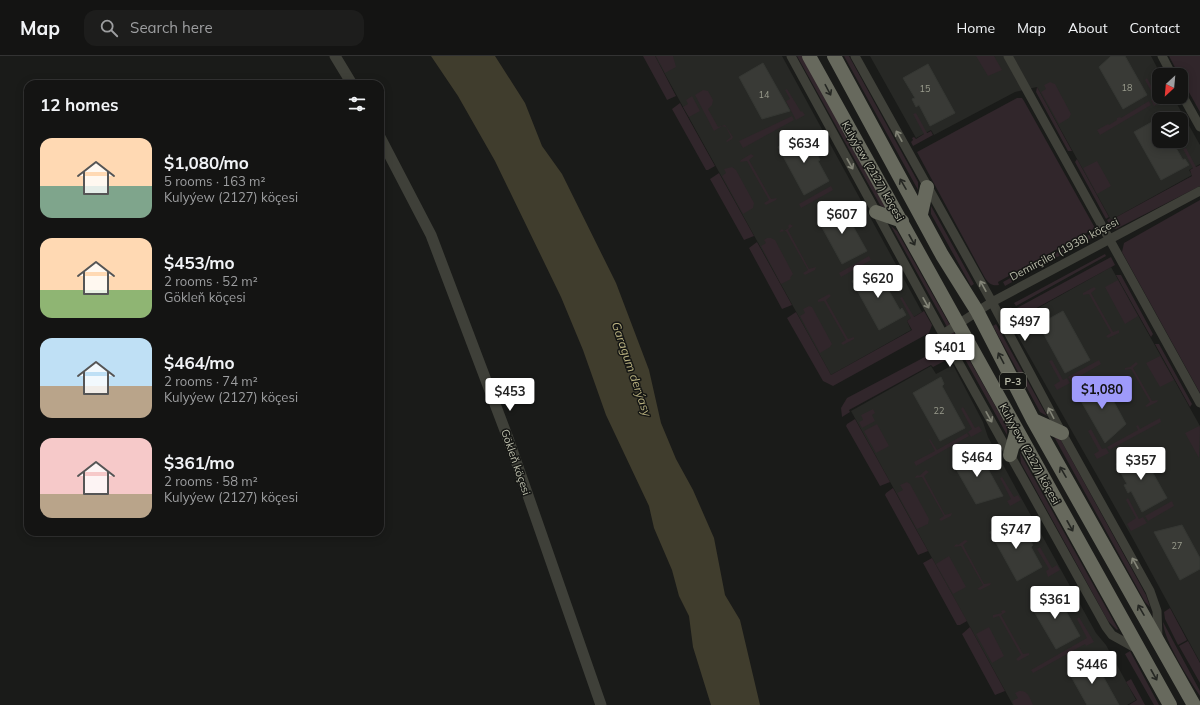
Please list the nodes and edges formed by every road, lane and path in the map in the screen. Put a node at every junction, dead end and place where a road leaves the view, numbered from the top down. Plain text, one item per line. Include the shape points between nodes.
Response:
1 (335, 56) edge
2 (791, 56) edge
3 (809, 56) edge
4 (834, 56) edge
5 (854, 56) edge
6 (1008, 56) edge
7 (1162, 56) edge
8 (1168, 68) edge
9 (350, 80) edge
10 (1187, 104) edge
11 (1200, 127) edge
12 (384, 145) edge
13 (927, 187) junction
14 (1200, 191) edge
15 (876, 212) junction
16 (921, 214) junction
17 (902, 221) junction
18 (1109, 239) junction
19 (992, 302) junction
20 (977, 311) junction
21 (959, 323) junction
22 (943, 334) junction
23 (1200, 402) edge
24 (1033, 420) junction
25 (1017, 430) junction
26 (1062, 433) junction
27 (1010, 455) junction
28 (1158, 639) junction
29 (1140, 650) junction
30 (601, 705) edge
31 (1170, 705) edge
32 (1194, 705) edge

1 - 9 street
2 -> 15 street
3 -> 17 highway, Kulyýew (2127) köçesi / P-3
16 -> 4 highway, Kulyýew (2127) köçesi / P-3
13 -> 5 street
6 - 18 street
7 - 8 street
10 - 11 street
12 - 30 street, Gökleň köçesi via 431,235 509,441
13 - 16 highway
19 -> 13 street
14 - 18 street, Demirçiler (1938) köçesi
15 - 17 highway
15 -> 22 street
16 - 20 highway, Kulyýew (2127) köçesi / P-3 via 942,255
17 -> 21 highway, Kulyýew (2127) köçesi / P-3
18 - 19 street, Demirçiler (1938) köçesi
18 - 23 street
19 - 20 street, Demirçiler (1938) köçesi
26 -> 19 street
20 - 21 street, Demirçiler (1938) köçesi
24 -> 20 highway, Kulyýew (2127) köçesi / P-3
21 - 22 street, Demirçiler (1938) köçesi
21 - 25 highway, Kulyýew (2127) köçesi / P-3
22 -> 27 street
24 - 26 highway
28 -> 24 highway, Kulyýew (2127) köçesi / P-3
25 - 27 highway
25 -> 29 highway, Kulyýew (2127) köçesi / P-3
28 -> 26 street via 1157,611 1150,591
27 - 29 street via 1106,627 1112,635
28 - 32 highway, Kulyýew (2127) köçesi / P-3
29 -> 31 highway, Kulyýew (2127) köçesi / P-3

